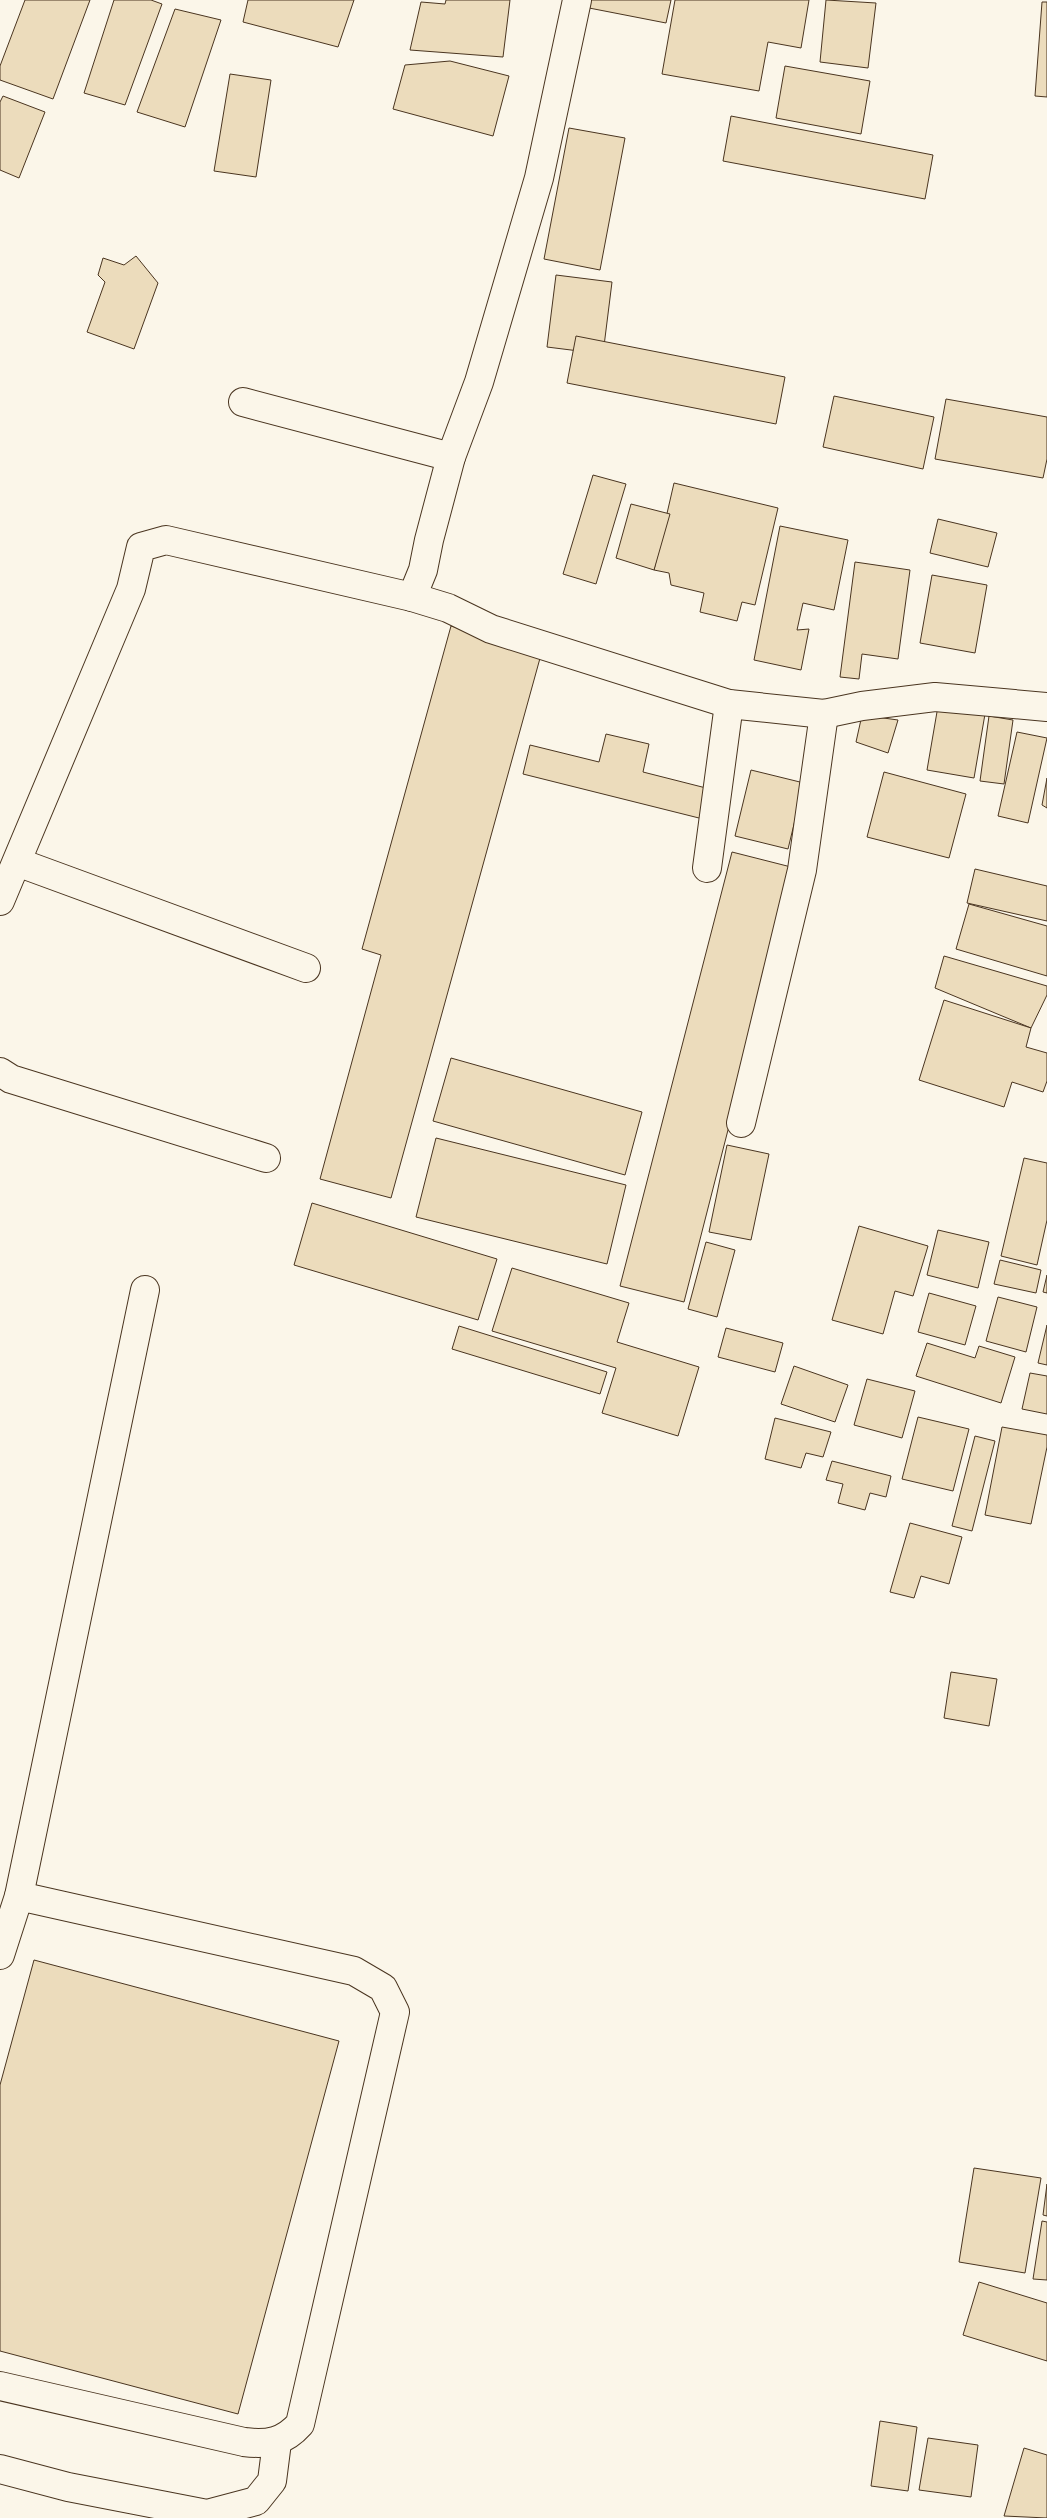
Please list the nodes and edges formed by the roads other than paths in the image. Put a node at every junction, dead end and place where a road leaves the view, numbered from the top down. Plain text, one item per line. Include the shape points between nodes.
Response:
1 (577, 0) edge
2 (243, 402) dead end
3 (451, 457) junction
4 (412, 596) junction
5 (729, 704) junction
6 (1047, 707) edge
7 (824, 714) junction
8 (16, 862) junction
9 (707, 868) dead end
10 (0, 901) edge
11 (306, 968) dead end
12 (0, 1072) edge
13 (741, 1123) dead end
14 (266, 1158) dead end
15 (145, 1290) dead end
16 (19, 1896) junction
17 (0, 1955) edge
18 (0, 2386) edge
19 (277, 2442) junction
20 (0, 2469) edge

1 - 3 street via 539,178 479,382
2 - 3 street
3 - 4 street via 423,570
4 - 5 street via 448,608 491,630
4 - 8 street via 166,540 141,547 131,589
5 - 7 street
5 - 9 street
6 - 7 street via 935,696
7 - 13 street via 802,870
8 - 10 street
8 - 11 street
12 - 14 street via 11,1079
15 - 16 street
16 - 17 street
16 - 19 street via 354,1971 383,1988 395,2012 300,2424
18 - 19 street via 244,2442 263,2445
19 - 20 street via 272,2481 256,2501 207,2514 68,2487

